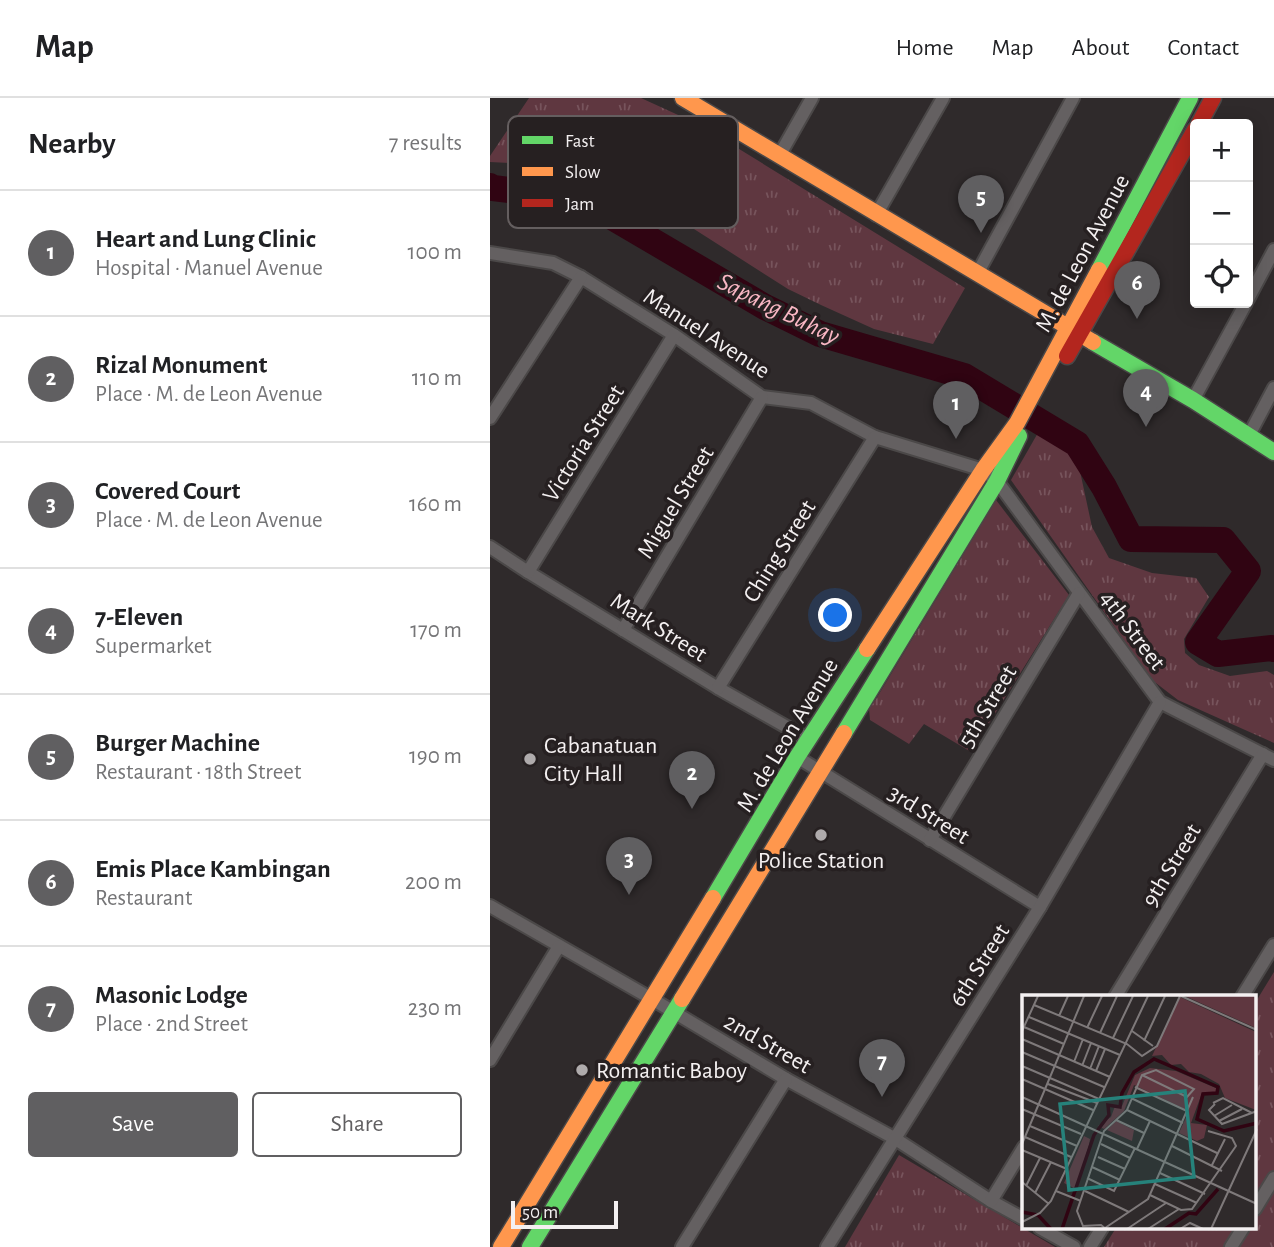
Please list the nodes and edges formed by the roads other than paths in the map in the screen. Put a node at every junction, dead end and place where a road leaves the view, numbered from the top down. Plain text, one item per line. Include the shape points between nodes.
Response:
1 (684, 98) edge
2 (812, 98) edge
3 (943, 98) edge
4 (1073, 98) edge
5 (1190, 98) edge
6 (1213, 98) edge
7 (713, 116) edge
8 (1202, 119) edge
9 (738, 131) edge
10 (1190, 138) edge
11 (779, 156) junction
12 (876, 215) junction
13 (1274, 250) edge
14 (490, 253) edge
15 (977, 274) junction
16 (581, 277) junction
17 (1253, 290) edge
18 (1243, 308) edge
19 (1075, 330) junction
20 (674, 335) junction
21 (1274, 388) edge
22 (762, 397) junction
23 (1193, 400) junction
24 (490, 418) edge
25 (1020, 425) junction
26 (876, 437) junction
27 (1248, 437) junction
28 (1274, 452) edge
29 (983, 470) junction
30 (997, 481) junction
31 (490, 547) edge
32 (528, 572) junction
33 (1079, 593) junction
34 (623, 630) junction
35 (718, 688) junction
36 (1160, 702) junction
37 (808, 739) junction
38 (797, 757) junction
39 (1268, 757) edge
40 (820, 772) junction
41 (930, 839) junction
42 (490, 906) edge
43 (1040, 907) junction
44 (1274, 945) edge
45 (559, 946) junction
46 (1116, 995) edge
47 (1243, 995) edge
48 (652, 999) junction
49 (674, 1013) junction
50 (490, 1060) edge
51 (786, 1079) junction
52 (894, 1138) junction
53 (1022, 1150) edge
54 (1274, 1178) edge
55 (991, 1201) junction
56 (1256, 1207) edge
57 (1022, 1218) edge
58 (1044, 1230) edge
59 (1101, 1230) edge
60 (1242, 1230) edge
61 (501, 1247) edge
62 (530, 1247) edge
63 (682, 1247) edge
64 (827, 1247) edge
65 (1074, 1247) edge
66 (1090, 1247) edge
67 (1231, 1247) edge

1 - 7 main road
2 - 11 street
3 - 12 street
4 - 15 street
5 - 19 main road, M. de Leon Avenue
6 - 8 main road
9 - 11 main road
10 - 19 main road, M. de Leon Avenue
11 - 12 main road
12 - 15 main road
13 - 17 street
14 - 16 street, Manuel Avenue via 553,263
15 - 19 main road
16 - 20 street, Manuel Avenue
16 - 24 street
18 - 23 street
19 - 23 main road
19 - 25 main road, M. de Leon Avenue
20 - 22 street, Manuel Avenue
20 - 32 street, Victoria Street
21 - 27 street
22 - 26 street, Manuel Avenue via 811,403
22 - 34 street, Miguel Street
23 - 27 main road
25 - 29 main road, M. de Leon Avenue
25 - 30 main road, M. de Leon Avenue
26 - 29 street, Manuel Avenue
26 - 35 street, Ching Street
27 - 28 main road
29 - 30 street, 4th Street
29 - 37 main road, M. de Leon Avenue
30 - 33 street, 4th Street
30 - 40 main road, M. de Leon Avenue
31 - 32 street, Mark Street
32 - 34 street, Mark Street
33 - 36 street, 4th Street
33 - 41 street, 5th Street
34 - 35 street, Mark Street
35 - 37 street, Mark Street
36 - 39 street, 4th Street
36 - 43 street, 6th Street
37 - 38 main road, M. de Leon Avenue
38 - 40 street, 3rd Street
38 - 48 main road, M. de Leon Avenue
39 - 46 street, 9th Street
40 - 41 street, 3rd Street
40 - 49 main road, M. de Leon Avenue
41 - 43 street, 3rd Street
42 - 45 street, 2nd Street
43 - 52 street, 6th Street
44 - 47 street
45 - 48 street, 2nd Street
45 - 50 street
48 - 49 street, 2nd Street
48 - 61 main road, M. de Leon Avenue
49 - 51 street, 2nd Street
49 - 62 main road, M. de Leon Avenue
51 - 52 street, 2nd Street
51 - 63 street
52 - 55 street, 2nd Street
52 - 64 street, 6th Street
53 - 55 street
54 - 56 street
55 - 57 street, 2nd Street
58 - 65 street
59 - 66 street
60 - 67 street

